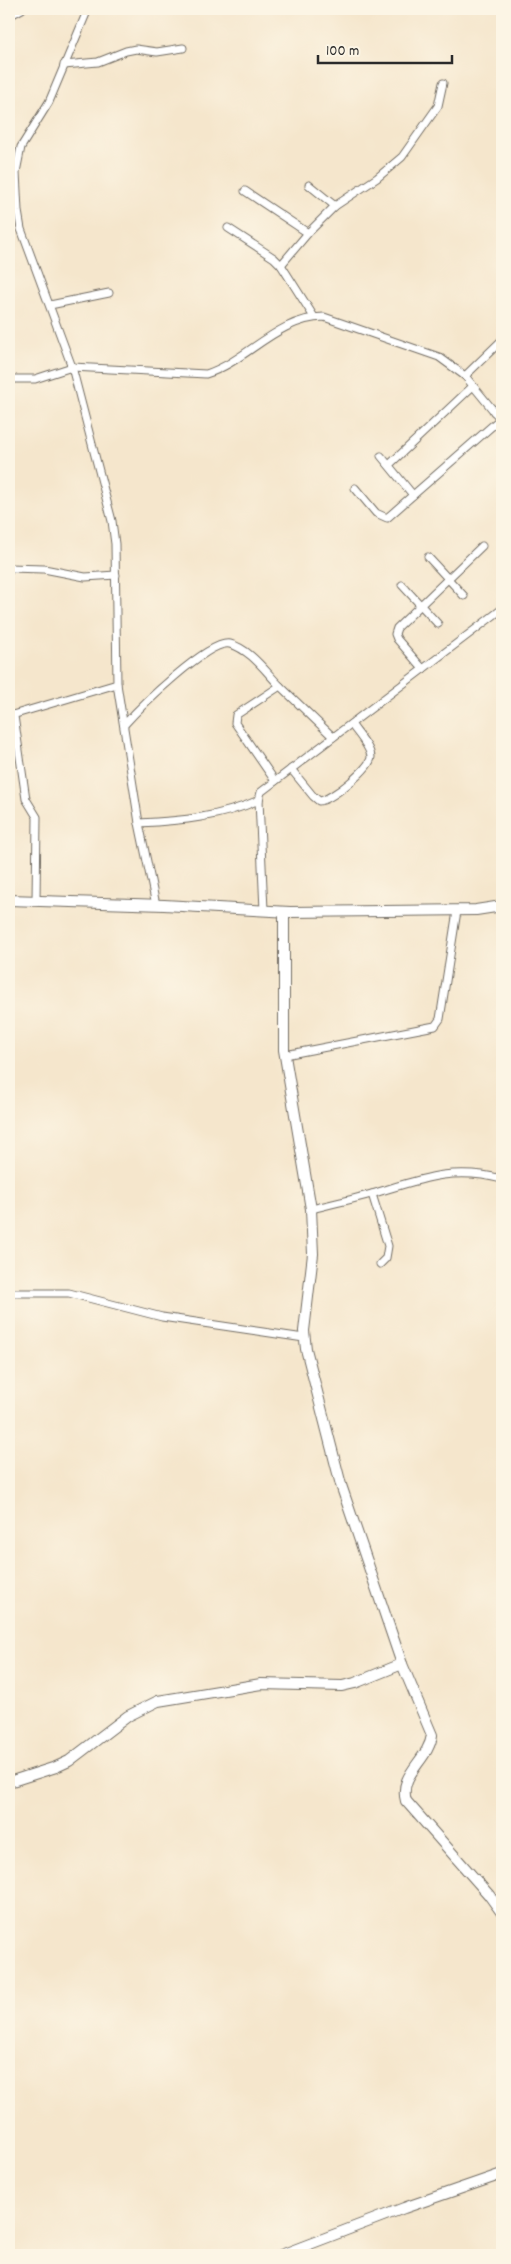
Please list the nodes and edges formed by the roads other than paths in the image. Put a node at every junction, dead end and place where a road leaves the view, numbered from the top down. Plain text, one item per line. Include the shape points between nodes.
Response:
1 (22, 9) edge
2 (88, 9) edge
3 (9, 16) edge
4 (183, 48) dead end
5 (64, 65) junction
6 (443, 83) dead end
7 (309, 185) dead end
8 (245, 190) dead end
9 (335, 206) junction
10 (228, 228) dead end
11 (308, 233) junction
12 (281, 265) junction
13 (109, 294) dead end
14 (50, 305) junction
15 (314, 317) junction
16 (502, 340) edge
17 (72, 367) junction
18 (465, 376) junction
19 (9, 379) edge
20 (473, 386) junction
21 (502, 405) edge
22 (494, 412) junction
23 (501, 420) edge
24 (381, 456) dead end
25 (389, 465) junction
26 (355, 488) dead end
27 (413, 495) junction
28 (482, 546) dead end
29 (428, 557) dead end
30 (9, 568) edge
31 (116, 574) junction
32 (447, 579) junction
33 (402, 585) dead end
34 (464, 596) dead end
35 (420, 605) junction
36 (502, 609) edge
37 (438, 624) dead end
38 (423, 669) junction
39 (117, 684) junction
40 (280, 686) junction
41 (11, 716) edge
42 (351, 724) junction
43 (124, 725) junction
44 (333, 737) junction
45 (291, 769) junction
46 (275, 781) junction
47 (260, 800) junction
48 (139, 823) junction
49 (36, 901) junction
50 (10, 902) edge
51 (156, 905) junction
52 (502, 906) edge
53 (264, 910) junction
54 (457, 911) junction
55 (284, 912) junction
56 (285, 1056) junction
57 (502, 1179) edge
58 (372, 1194) junction
59 (311, 1209) junction
60 (380, 1264) dead end
61 (9, 1292) edge
62 (304, 1338) junction
63 (402, 1664) junction
64 (9, 1782) edge
65 (502, 1913) edge
66 (502, 2174) edge
67 (282, 2255) edge

1 - 3 street
2 - 5 street
4 - 5 street via 157,52 136,49 98,62
5 - 14 street via 44,111 21,147 16,172 19,220
6 - 9 street via 438,106 402,157
7 - 9 street
8 - 11 street
9 - 11 street
10 - 12 street
11 - 12 street
12 - 15 street
13 - 14 street
14 - 17 street
15 - 17 street via 273,334 225,366 206,374
15 - 18 street via 332,318 425,351 452,364
16 - 18 street
17 - 19 street via 35,379
17 - 31 street via 112,521
18 - 20 street
20 - 22 street
20 - 25 street
21 - 22 street
22 - 23 street
23 - 27 street
24 - 25 street
25 - 27 street
26 - 27 street via 382,517 391,515
28 - 32 street
29 - 32 street
30 - 31 street via 44,569 85,577
31 - 39 street
32 - 34 street
32 - 35 street
33 - 35 street
35 - 37 street
35 - 38 street via 395,634
36 - 38 street
38 - 42 street
39 - 41 street
39 - 43 street
40 - 43 street via 247,653 222,644 156,691
40 - 44 street
40 - 46 street via 234,718 234,723
41 - 49 street via 26,799 37,817
42 - 44 street
42 - 45 street via 370,752 371,760 330,798 319,801
43 - 48 street
44 - 45 street
45 - 46 street
46 - 47 street via 261,792
47 - 48 street via 236,811 205,817
47 - 53 street
48 - 51 street
49 - 50 street
49 - 51 street
51 - 53 street
52 - 54 street
53 - 55 street
54 - 55 street
54 - 56 street via 440,1019 435,1026
55 - 56 street
56 - 59 street
57 - 58 street via 478,1174 450,1174 420,1179
58 - 59 street
58 - 60 street via 388,1246 386,1258
59 - 62 street via 313,1254
61 - 62 street via 69,1293 162,1317
62 - 63 street via 337,1474
63 - 64 street via 342,1686 261,1684 158,1701 128,1716 69,1761
63 - 65 street via 432,1735 405,1783 406,1801
66 - 67 street

